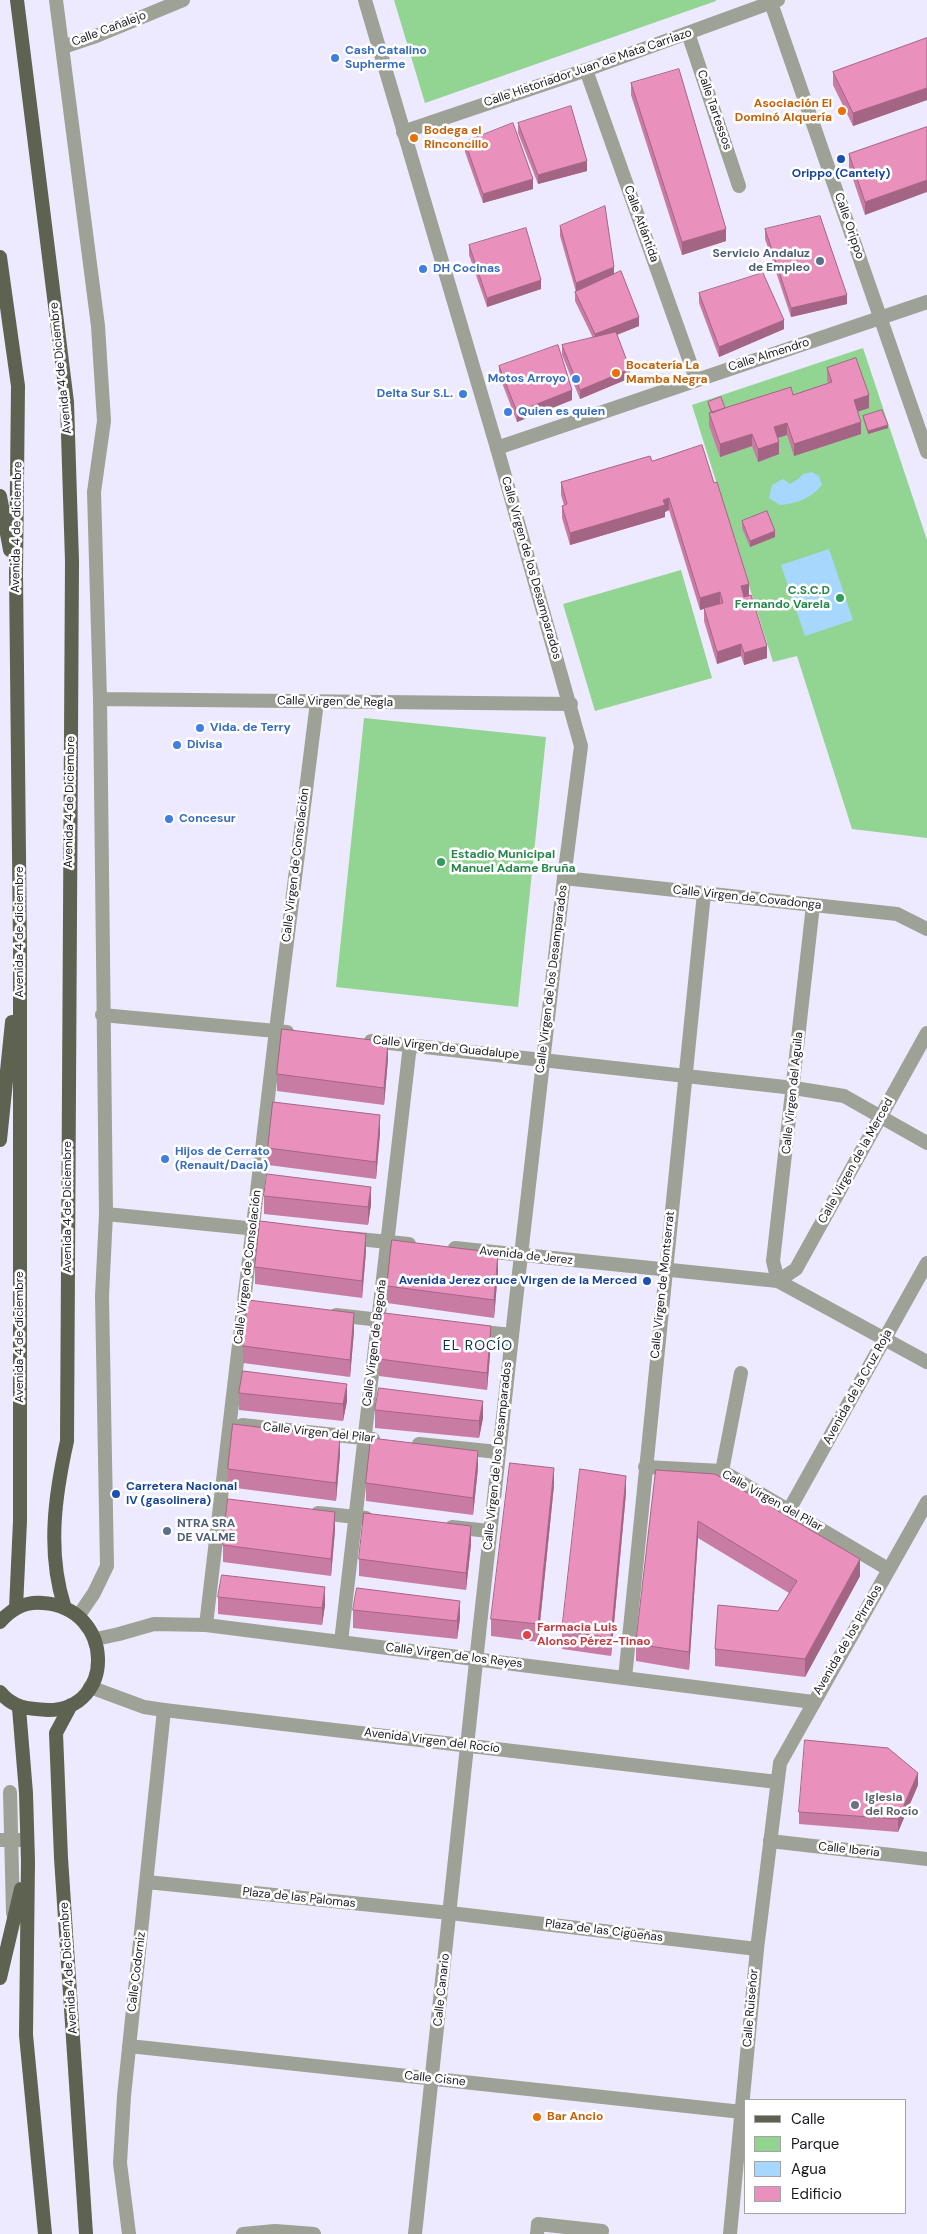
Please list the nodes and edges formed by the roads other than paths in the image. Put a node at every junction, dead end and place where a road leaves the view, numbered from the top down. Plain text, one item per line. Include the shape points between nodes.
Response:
1 (17, 0) edge
2 (56, 0) edge
3 (183, 0) edge
4 (365, 0) edge
5 (773, 1) edge
6 (688, 33) junction
7 (63, 47) junction
8 (586, 70) junction
9 (404, 132) junction
10 (739, 186) dead end
11 (0, 257) edge
12 (927, 302) edge
13 (881, 317) junction
14 (696, 379) junction
15 (497, 448) junction
16 (927, 452) edge
17 (0, 496) edge
18 (16, 578) junction
19 (100, 699) junction
20 (316, 702) junction
21 (570, 704) junction
22 (564, 878) junction
23 (704, 893) junction
24 (813, 905) junction
25 (927, 929) edge
26 (20, 949) junction
27 (102, 1015) junction
28 (276, 1030) junction
29 (927, 1033) edge
30 (304, 1034) edge
31 (353, 1039) edge
32 (410, 1045) junction
33 (543, 1058) junction
34 (686, 1075) junction
35 (794, 1088) junction
36 (881, 1117) junction
37 (0, 1140) edge
38 (927, 1143) edge
39 (106, 1214) junction
40 (252, 1228) junction
41 (291, 1232) edge
42 (329, 1236) edge
43 (387, 1242) junction
44 (426, 1245) edge
45 (444, 1247) edge
46 (521, 1255) junction
47 (927, 1264) edge
48 (665, 1270) junction
49 (778, 1281) junction
50 (320, 1313) edge
51 (378, 1320) junction
52 (407, 1323) edge
53 (464, 1330) edge
54 (512, 1335) junction
55 (885, 1339) junction
56 (927, 1362) edge
57 (741, 1373) dead end
58 (229, 1424) junction
59 (364, 1438) junction
60 (384, 1440) edge
61 (402, 1442) edge
62 (498, 1452) junction
63 (645, 1467) junction
64 (722, 1471) junction
65 (927, 1502) edge
66 (789, 1510) junction
67 (307, 1512) edge
68 (356, 1517) junction
69 (384, 1520) edge
70 (442, 1526) edge
71 (489, 1531) junction
72 (888, 1569) junction
73 (64, 1605) junction
74 (16, 1608) junction
75 (79, 1615) junction
76 (0, 1622) edge
77 (206, 1625) junction
78 (96, 1639) junction
79 (341, 1642) junction
80 (476, 1659) junction
81 (625, 1678) junction
82 (90, 1687) junction
83 (0, 1692) edge
84 (813, 1702) junction
85 (71, 1705) junction
86 (19, 1708) junction
87 (164, 1710) junction
88 (468, 1746) junction
89 (777, 1782) junction
90 (10, 1792) dead end
91 (5, 1840) edge
92 (27, 1840) junction
93 (770, 1841) junction
94 (927, 1859) edge
95 (28, 1861) junction
96 (147, 1882) junction
97 (450, 1913) junction
98 (13, 1923) junction
99 (756, 1949) junction
100 (0, 1978) edge
101 (129, 2046) junction
102 (432, 2079) junction
103 (742, 2112) junction
104 (45, 2234) edge
105 (86, 2234) edge
106 (129, 2234) edge
107 (243, 2234) edge
108 (314, 2234) edge
109 (415, 2234) edge
110 (537, 2234) edge
111 (601, 2234) edge
112 (730, 2234) edge

1 - 73 main road, Avenida 4 de Diciembre via 67,402 72,561 67,1441 57,1485 54,1518 56,1576
2 - 7 street
3 - 7 street, Calle Cañalejo
4 - 9 street, Calle Virgen de los Desamparados
5 - 6 street, Calle Historiador Juan de Mata Carriazo
5 - 13 street, Calle Orippo
6 - 8 street, Calle Historiador Juan de Mata Carriazo
6 - 10 street, Calle Tartessos
7 - 19 street via 100,345 104,421 94,492
8 - 9 street, Calle Historiador Juan de Mata Carriazo
8 - 14 street, Calle Atlántida
9 - 15 street, Calle Virgen de los Desamparados
11 - 18 main road, Avenida 4 de diciembre via 18,386
12 - 13 street, Calle Almendro
13 - 14 street, Calle Almendro
13 - 16 street, Calle Orippo
14 - 15 street, Calle Almendro
15 - 21 street, Calle Virgen de los Desamparados
17 - 18 main road
18 - 26 main road, Avenida 4 de diciembre
19 - 20 street, Calle Virgen de Regla
19 - 27 street
20 - 21 street, Calle Virgen de Regla
20 - 28 street, Calle Virgen de Consolación
21 - 22 street, Calle Virgen de los Desamparados via 582,746
22 - 23 street, Calle Virgen de Covadonga
22 - 33 street, Calle Virgen de los Desamparados
23 - 24 street, Calle Virgen de Covadonga
23 - 34 street, Calle Virgen de Montserrat
24 - 25 street, Calle Virgen de Covadonga via 897,914
24 - 35 street, Calle Virgen del Aguila
26 - 37 main road
26 - 74 main road, Avenida 4 de diciembre via 20,1521
27 - 28 street
27 - 39 street
28 - 30 street
28 - 40 street, Calle Virgen de Consolación
29 - 36 street, Calle Virgen de la Merced
31 - 32 street, Calle Virgen de Guadalupe
32 - 33 street, Calle Virgen de Guadalupe
32 - 43 street, Calle Virgen de Begoña
33 - 34 street, Calle Virgen de Guadalupe
33 - 46 street, Calle Virgen de los Desamparados
34 - 35 street, Calle Virgen de Guadalupe
34 - 48 street, Calle Virgen de Montserrat
35 - 36 street, Calle Virgen de Guadalupe via 844,1096
35 - 49 street, Calle Virgen del Aguila via 773,1261
36 - 38 street, Calle Virgen de Guadalupe
36 - 49 street, Calle Virgen de la Merced via 796,1269
39 - 40 street
39 - 75 street via 102,1296 107,1566
40 - 41 street
40 - 58 street, Calle Virgen de Consolación via 248,1303
42 - 43 street
43 - 44 street
43 - 51 street, Calle Virgen de Begoña
45 - 46 street, Avenida de Jerez
46 - 48 street, Avenida de Jerez
46 - 54 street, Calle Virgen de los Desamparados
47 - 55 street, Avenida de la Cruz Roja
48 - 49 street, Avenida de Jerez
48 - 63 street, Calle Virgen de Montserrat
49 - 55 street, Avenida de Jerez
50 - 51 street
51 - 52 street
51 - 59 street, Calle Virgen de Begoña
53 - 54 street
54 - 62 street, Calle Virgen de los Desamparados
55 - 56 street, Avenida de Jerez
55 - 66 street, Avenida de la Cruz Roja
57 - 64 street
58 - 59 street, Calle Virgen del Pilar
58 - 77 street, Calle Virgen de Consolación via 224,1505
59 - 60 street, Calle Virgen del Pilar
59 - 68 street, Calle Virgen de Begoña
61 - 62 street
62 - 71 street, Calle Virgen de los Desamparados
63 - 64 street, Calle Virgen del Pilar
63 - 81 street, Calle Virgen de Montserrat
64 - 66 street, Calle Virgen del Pilar
65 - 72 street, Avenida de los Pirralos
66 - 72 street, Calle Virgen del Pilar
67 - 68 street
68 - 69 street
68 - 79 street, Calle Virgen de Begoña
70 - 71 street
71 - 80 street, Calle Virgen de los Desamparados
72 - 84 street, Avenida de los Pirralos
73 - 74 main road via 35,1602
73 - 75 main road
74 - 76 main road
75 - 78 main road
77 - 78 street, Calle Virgen de los Reyes via 154,1624
77 - 79 street, Calle Virgen de los Reyes
78 - 82 main road via 98,1663
79 - 80 street, Calle Virgen de los Reyes
80 - 81 street, Calle Virgen de los Reyes
80 - 88 street, Calle Virgen de los Desamparados
81 - 84 street, Calle Virgen de los Reyes
82 - 85 main road
82 - 87 street, Avenida Virgen del Rocío via 144,1707
83 - 86 main road
84 - 89 street, Avenida de los Pirralos via 780,1763
85 - 86 main road via 54,1710
85 - 105 main road, Avenida 4 de Diciembre via 56,1733
86 - 92 main road
87 - 88 street, Avenida Virgen del Rocío
87 - 96 street, Calle Codorniz
88 - 89 street, Avenida Virgen del Rocío
88 - 97 street, Calle Canario
89 - 93 street, Calle Ruiseñor
90 - 91 street
91 - 92 street
91 - 98 street
92 - 95 main road
93 - 94 street, Calle Iberia
93 - 99 street, Calle Ruiseñor
95 - 98 main road
95 - 104 main road via 26,2035
96 - 97 street, Plaza de las Palomas
96 - 101 street, Calle Codorniz
97 - 99 street, Plaza de las Cigüeñas
97 - 102 street, Calle Canario
98 - 100 main road
99 - 103 street, Calle Ruiseñor
101 - 102 street, Calle Cisne
101 - 106 street, Calle Codorniz via 120,2163
102 - 103 street, Calle Cisne
102 - 109 street, Calle Canario
103 - 112 street, Calle Ruiseñor
107 - 108 street via 275,2231
110 - 111 street via 538,2224 602,2231

